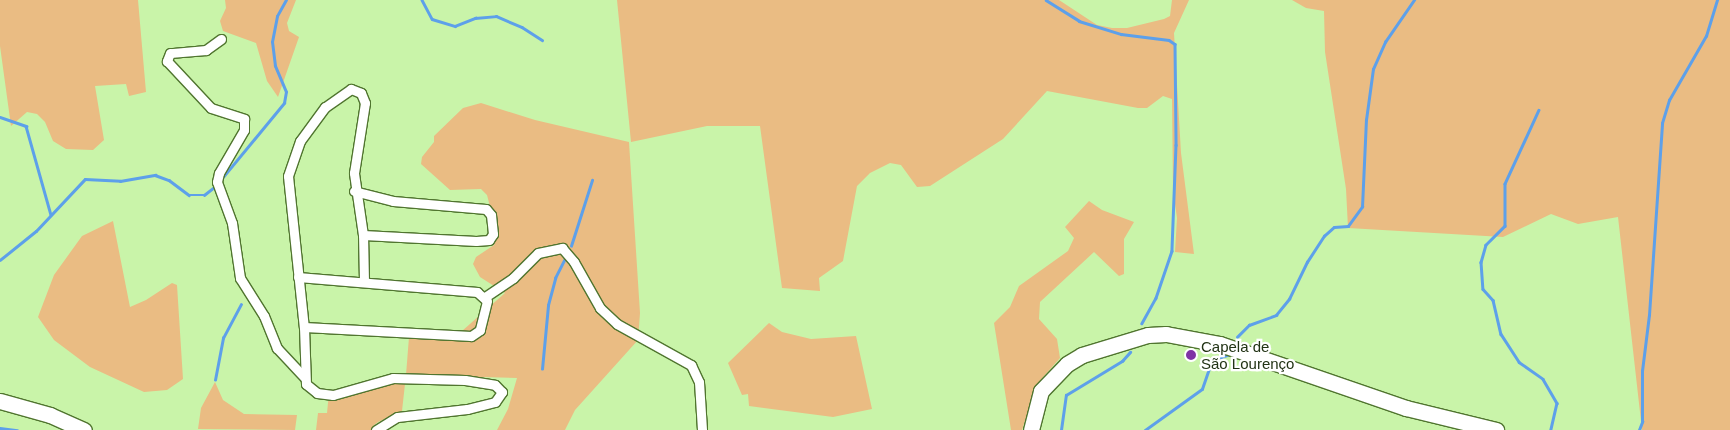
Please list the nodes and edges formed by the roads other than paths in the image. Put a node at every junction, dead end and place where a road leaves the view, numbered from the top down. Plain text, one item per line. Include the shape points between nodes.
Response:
1 (221, 39) dead end
2 (354, 191) junction
3 (363, 234) junction
4 (298, 277) junction
5 (364, 281) junction
6 (485, 297) junction
7 (304, 327) junction
8 (304, 377) junction
9 (0, 401) edge
10 (84, 430) edge
11 (376, 430) edge
12 (702, 430) edge
13 (1031, 430) edge
14 (1496, 430) edge

1 - 8 street via 206,50 170,53 167,62 211,108 244,119 244,130 218,173 217,182 232,223 240,278 264,316 277,348
2 - 3 street
2 - 3 street via 393,201 486,209 492,215 493,234 489,240 476,242
2 - 4 street via 365,107 363,97 356,90 346,90 325,107 300,141 289,168 287,186
3 - 5 street
4 - 5 street
4 - 7 street
5 - 6 street via 477,292
6 - 7 street via 487,301 480,330 471,336
6 - 12 street via 513,278 538,253 562,248 574,262 600,308 616,324 691,365 699,382
7 - 8 street
8 - 11 street via 311,391 323,394 400,378 489,383 499,386 502,392 494,402 468,409 397,417
9 - 10 main road via 50,415
13 - 14 main road via 1041,391 1067,364 1082,355 1166,334 1205,340 1406,408

